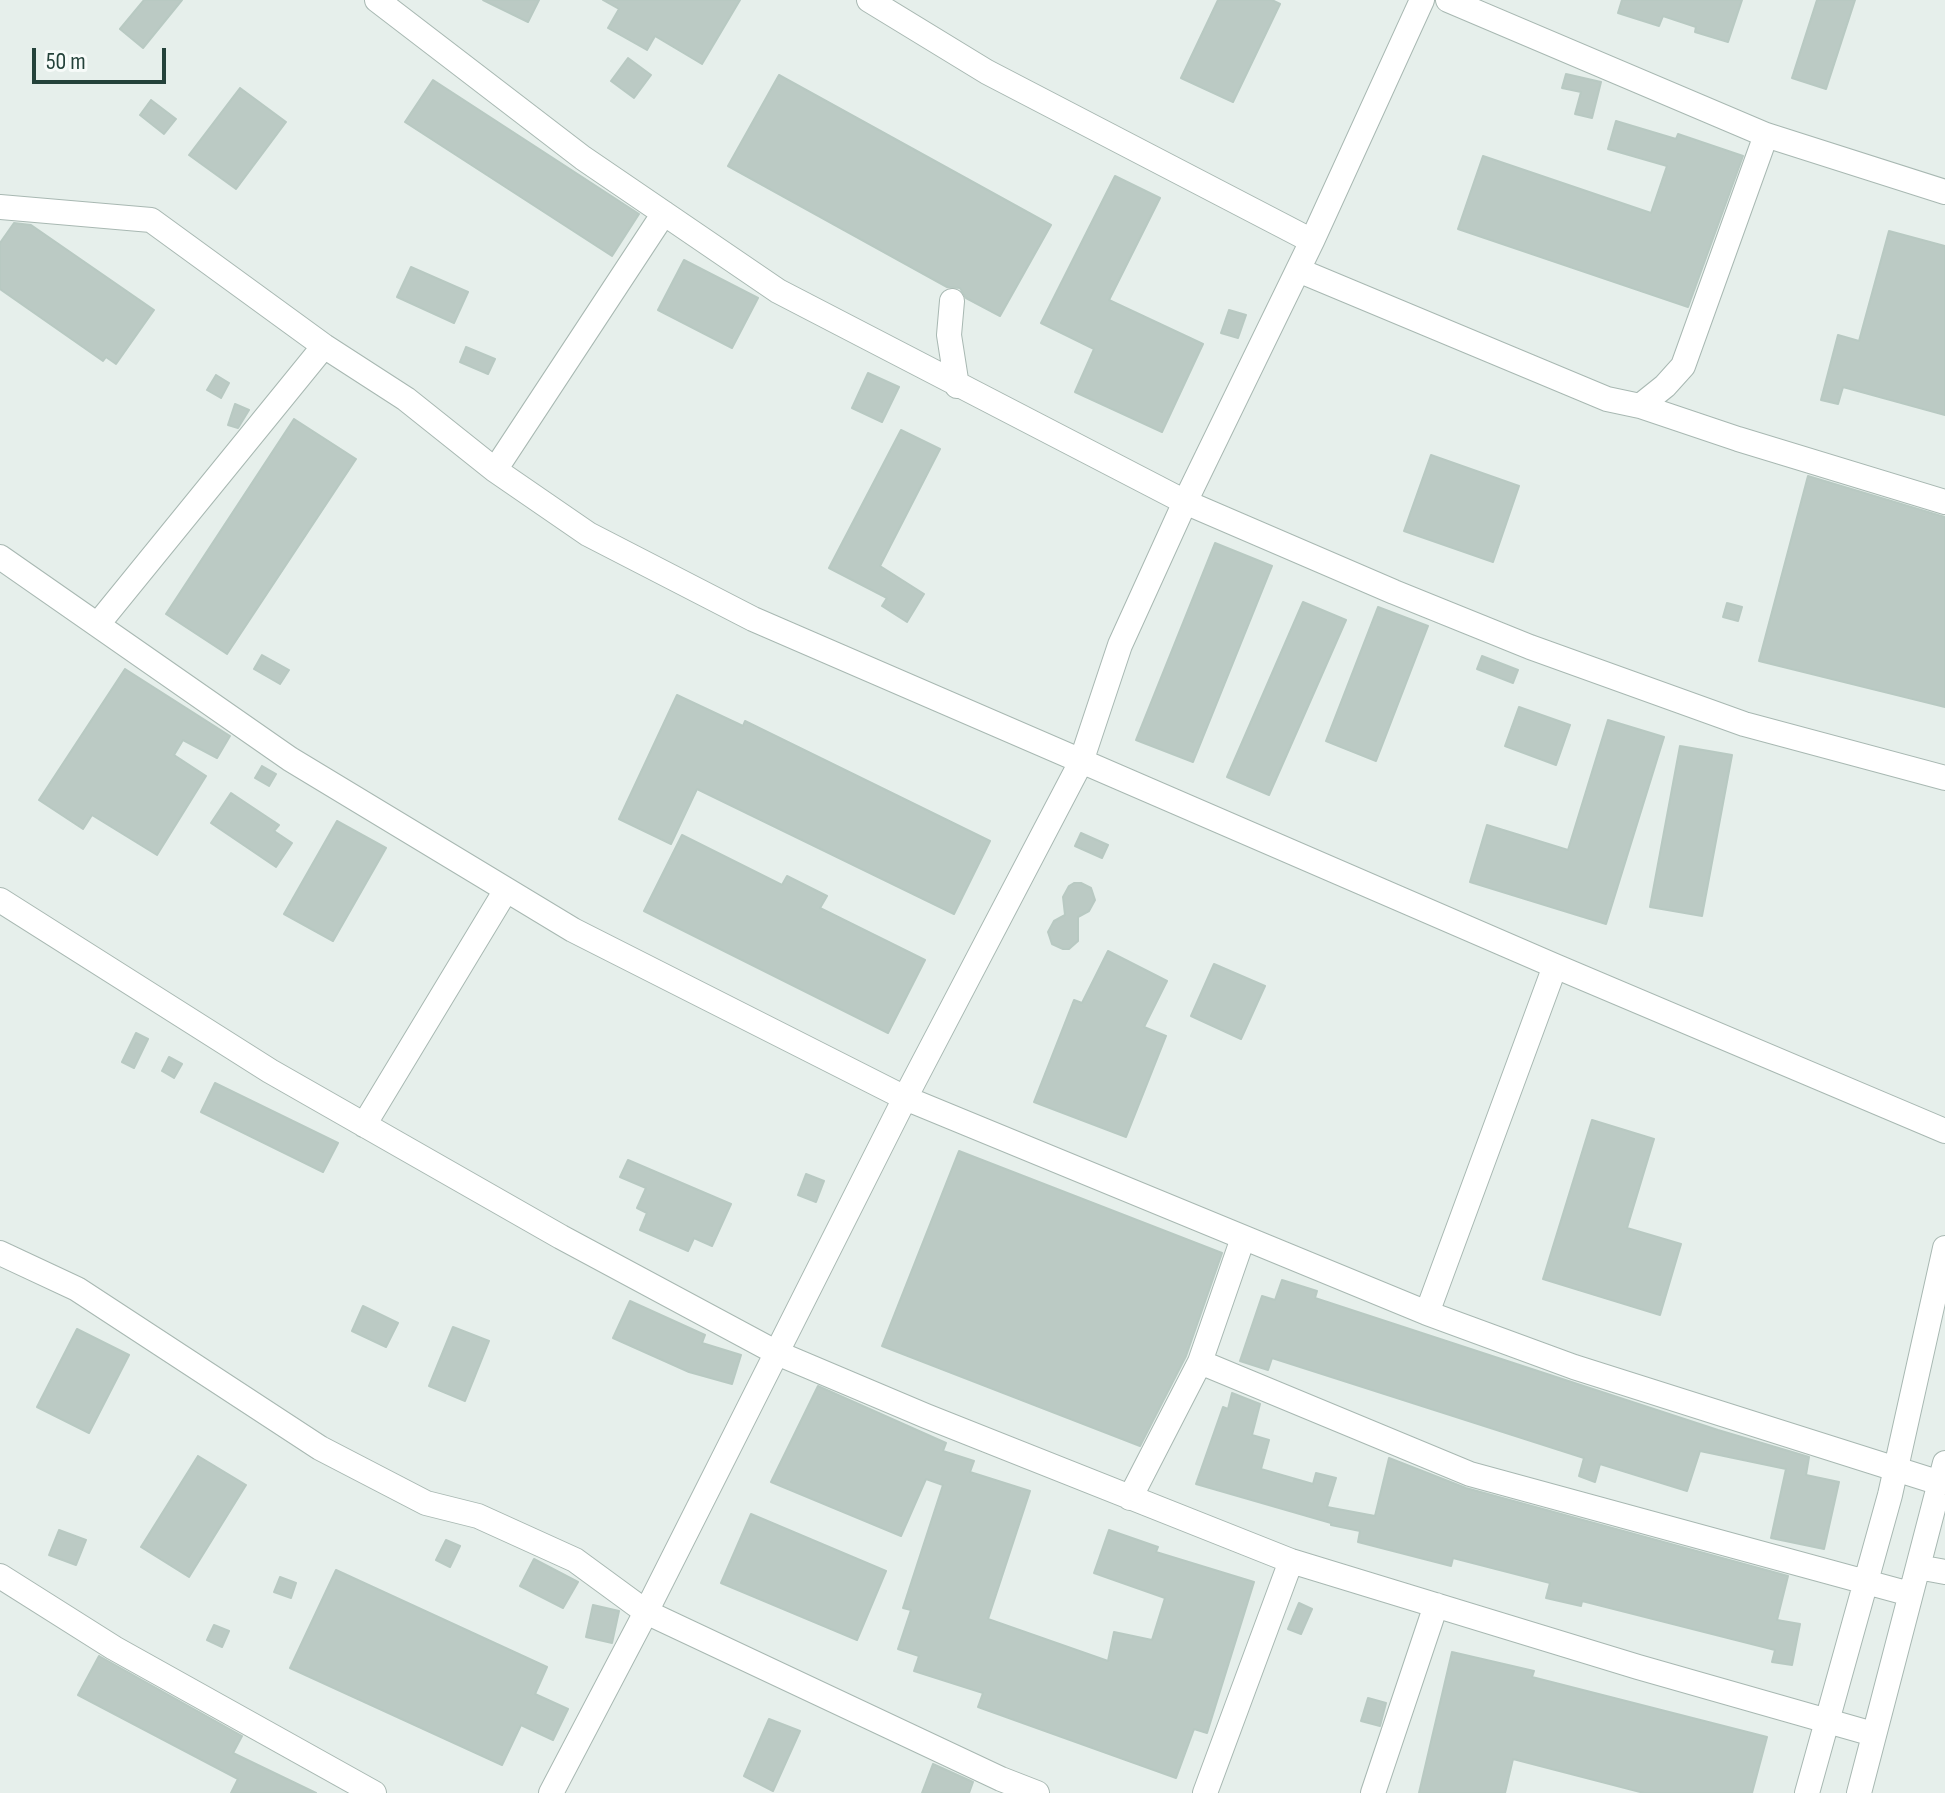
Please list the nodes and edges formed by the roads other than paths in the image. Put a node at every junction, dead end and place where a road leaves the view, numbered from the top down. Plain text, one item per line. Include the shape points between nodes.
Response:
1 (377, 0) edge
2 (869, 0) edge
3 (1422, 0) edge
4 (1448, 0) edge
5 (1766, 135) junction
6 (1945, 192) edge
7 (0, 207) edge
8 (664, 213) junction
9 (1312, 241) junction
10 (1298, 270) junction
11 (952, 301) dead end
12 (324, 346) junction
13 (957, 386) junction
14 (1640, 406) junction
15 (495, 470) junction
16 (1185, 502) junction
17 (1945, 502) edge
18 (0, 557) edge
19 (98, 624) junction
20 (1081, 762) junction
21 (1945, 778) edge
22 (506, 890) junction
23 (0, 900) edge
24 (1555, 966) junction
25 (905, 1098) junction
26 (364, 1125) junction
27 (1945, 1131) edge
28 (1243, 1238) junction
29 (1945, 1248) edge
30 (0, 1253) edge
31 (1427, 1313) junction
32 (777, 1353) junction
33 (1200, 1362) junction
34 (1896, 1470) junction
35 (1942, 1473) edge
36 (1130, 1498) junction
37 (1291, 1561) junction
38 (1918, 1567) junction
39 (1945, 1572) edge
40 (0, 1576) edge
41 (1866, 1582) junction
42 (1910, 1594) junction
43 (1436, 1605) junction
44 (646, 1612) junction
45 (1826, 1720) junction
46 (1873, 1734) junction
47 (998, 1786) edge
48 (374, 1793) edge
49 (551, 1793) edge
50 (1037, 1793) edge
51 (1205, 1793) edge
52 (1373, 1793) edge
53 (1807, 1793) edge
54 (1859, 1793) edge

1 - 8 street via 583,158
2 - 9 street via 987,72
3 - 9 street
4 - 5 street
5 - 6 street
5 - 14 street via 1683,366
7 - 12 street via 151,220
8 - 13 street via 778,291
8 - 15 street
9 - 10 street
10 - 14 street via 1607,399
10 - 16 street
11 - 13 street via 949,335
12 - 15 street via 406,399
12 - 19 street
13 - 16 street
14 - 17 street
15 - 20 street via 588,534 753,619
16 - 20 street via 1120,645
16 - 21 street via 1530,647 1729,719
18 - 19 street
19 - 22 street via 290,759
20 - 24 street
20 - 25 street
22 - 25 street via 573,930
22 - 26 street
23 - 26 street
24 - 27 street
24 - 31 street
25 - 28 street
25 - 32 street
26 - 32 street
28 - 31 street
28 - 33 street
29 - 34 street
30 - 44 street via 77,1289 320,1448 426,1503 478,1516 575,1560
31 - 34 street via 1574,1367
32 - 36 street
32 - 44 street
33 - 36 street
33 - 41 street via 1470,1474
34 - 35 street
34 - 41 street
35 - 38 street
36 - 37 street
37 - 43 street
37 - 51 street
38 - 39 street
38 - 42 street
40 - 48 street via 114,1648
41 - 42 street
41 - 45 street
42 - 46 street
43 - 45 street
43 - 52 street
44 - 47 street
44 - 49 street
45 - 46 street
45 - 53 street
46 - 54 street
47 - 50 street

